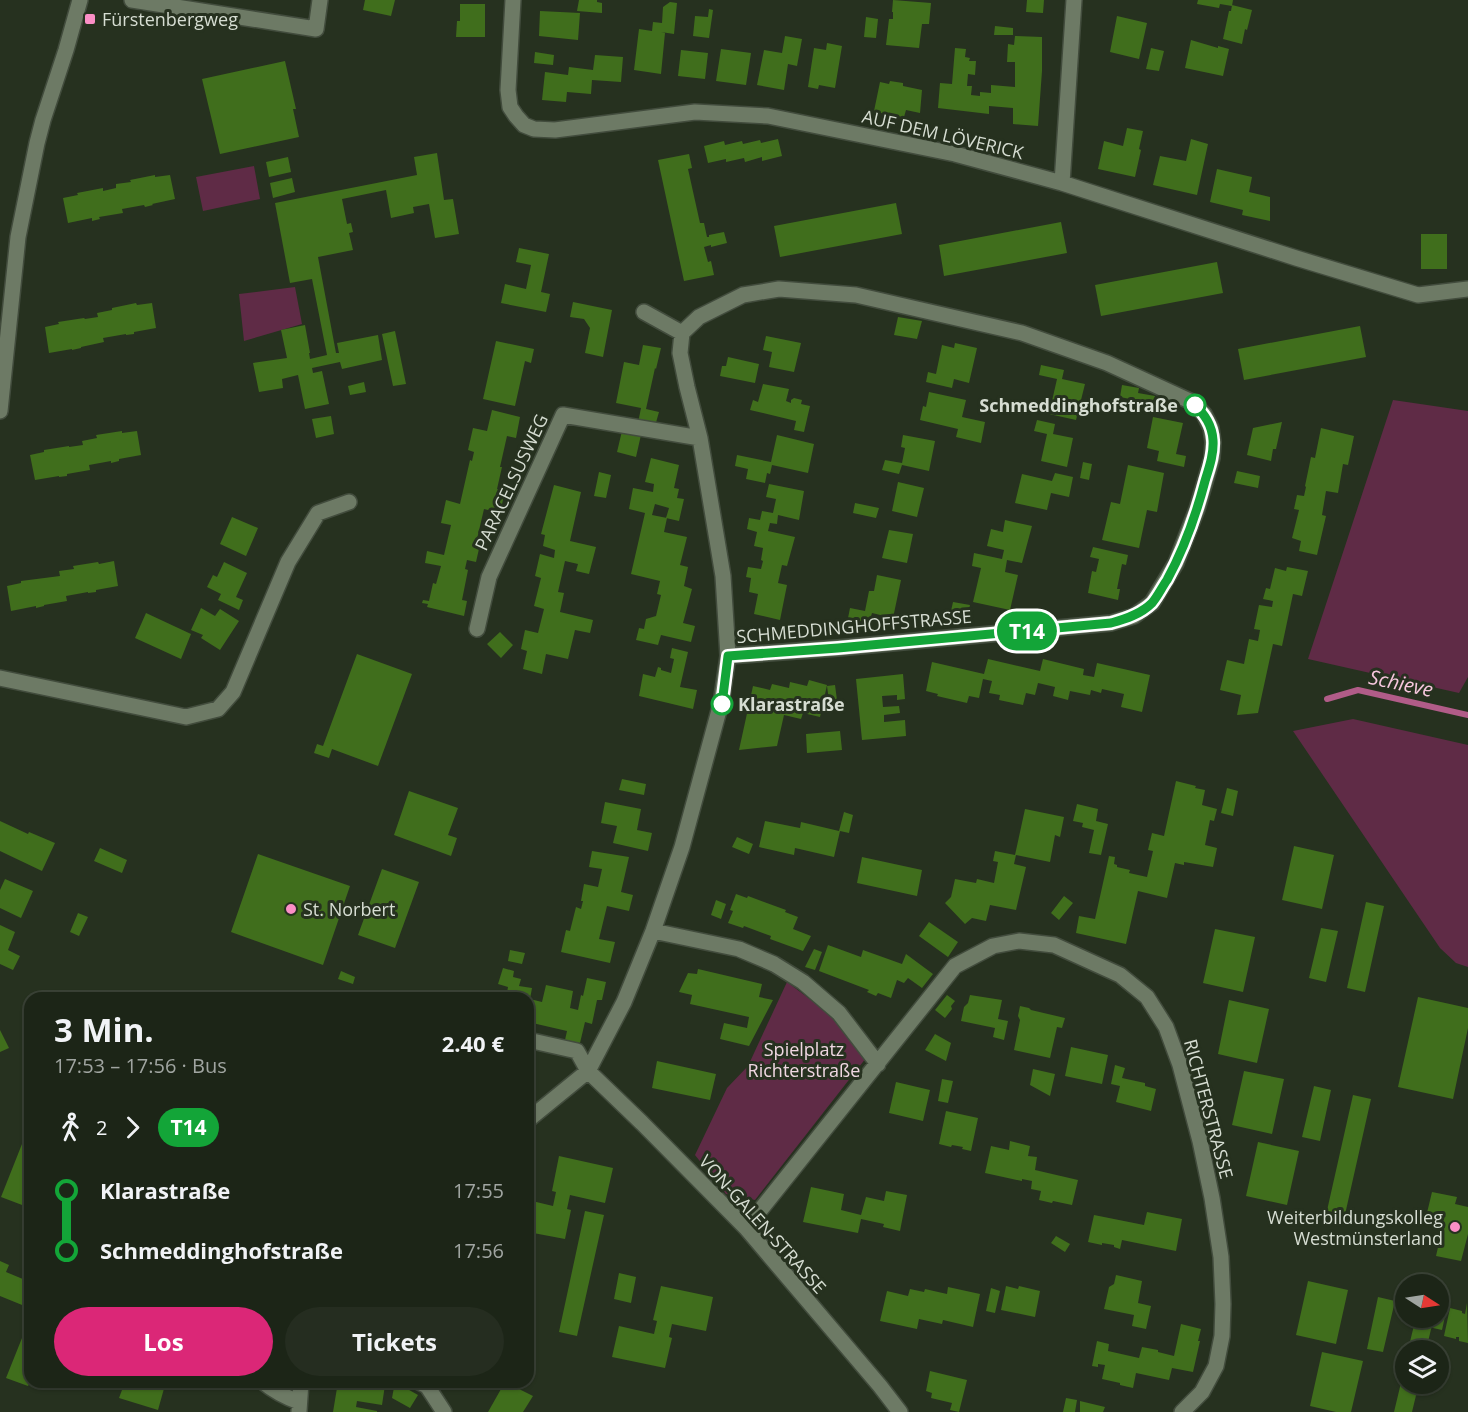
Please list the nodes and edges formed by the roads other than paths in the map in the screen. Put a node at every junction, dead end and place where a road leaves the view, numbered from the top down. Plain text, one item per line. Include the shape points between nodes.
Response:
1 (80, 0) edge
2 (132, 0) edge
3 (320, 0) edge
4 (513, 0) edge
5 (1074, 0) edge
6 (1062, 183) junction
7 (1468, 289) edge
8 (644, 312) dead end
9 (682, 333) junction
10 (0, 411) edge
11 (700, 438) junction
12 (349, 502) dead end
13 (477, 629) dead end
14 (728, 656) junction
15 (0, 678) edge
16 (653, 932) junction
17 (534, 1041) edge
18 (878, 1064) junction
19 (588, 1071) junction
20 (534, 1115) edge
21 (746, 1228) junction
22 (271, 1388) edge
23 (301, 1388) edge
24 (428, 1388) edge
25 (299, 1407) edge
26 (444, 1412) edge
27 (900, 1412) edge
28 (1182, 1412) edge

1 - 10 street via 43,120 20,225
2 - 3 street via 316,29
4 - 6 street, AUF DEM LÖVERICK via 510,106 524,125 534,129 555,130 695,112 768,116 954,154
5 - 6 street
6 - 7 street, AUF DEM LÖVERICK via 1418,295
8 - 9 street
9 - 11 street via 680,353
9 - 14 street, SCHMEDDINGHOFFSTRASSE via 699,317 743,295 779,290 856,295 1022,333 1107,363 1192,402 1204,414 1213,442 1197,509 1176,563 1152,603 1134,616 1111,623
11 - 13 street, PARACELSUSWEG via 563,415 489,577
11 - 14 street via 723,576
12 - 15 street via 318,513 288,562 233,692 218,709 186,717
14 - 16 street via 722,704 704,771
16 - 18 street via 739,949 774,964 839,1013
16 - 19 street via 624,1002
17 - 19 street, VON-GALEN-STRASSE via 577,1051
18 - 21 street, RICHTERSTRASSE
18 - 28 street, RICHTERSTRASSE via 955,966 993,946 1019,941 1054,945 1120,975 1147,998 1166,1027 1180,1065 1200,1141 1221,1257 1222,1336 1216,1366 1202,1392
19 - 20 street
19 - 21 street, VON-GALEN-STRASSE
21 - 27 street, VON-GALEN-STRASSE
22 - 25 street
23 - 25 street
24 - 26 street

